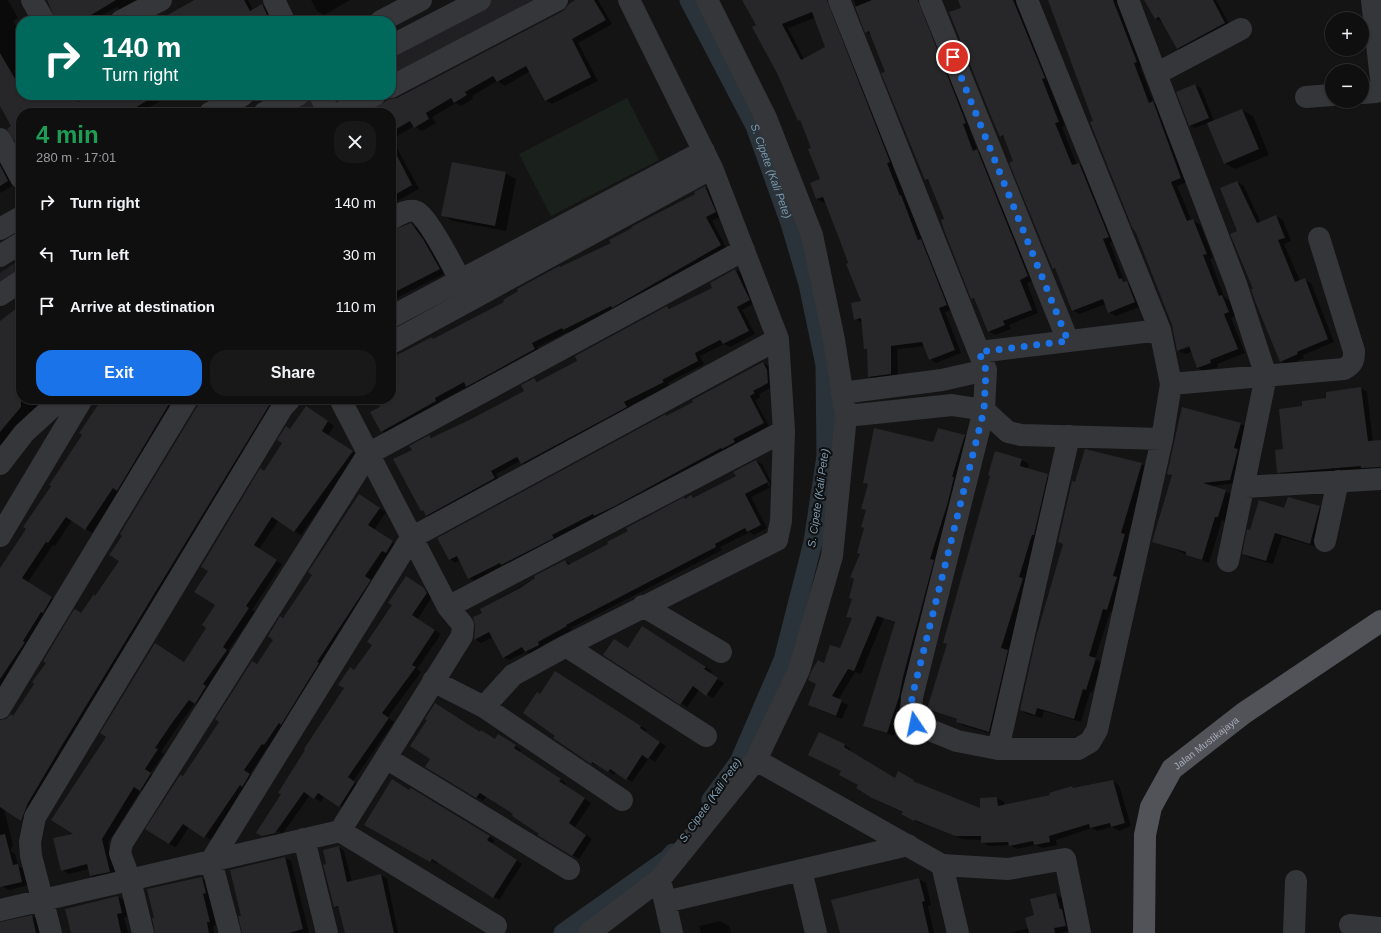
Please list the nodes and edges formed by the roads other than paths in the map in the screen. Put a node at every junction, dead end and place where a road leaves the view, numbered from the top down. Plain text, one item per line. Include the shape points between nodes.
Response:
1 (32, 0) edge
2 (161, 0) edge
3 (274, 0) edge
4 (421, 0) edge
5 (480, 0) edge
6 (557, 0) edge
7 (630, 0) edge
8 (707, 0) edge
9 (839, 0) edge
10 (930, 0) edge
11 (1027, 0) edge
12 (1128, 0) edge
13 (1372, 0) edge
14 (41, 16) edge
15 (131, 16) edge
16 (282, 16) edge
17 (391, 16) edge
18 (1241, 29) dead end
19 (396, 43) edge
20 (1156, 74) junction
21 (1381, 79) edge
22 (396, 83) edge
23 (1381, 87) edge
24 (1369, 92) edge
25 (1325, 96) edge
26 (1306, 97) dead end
27 (234, 100) edge
28 (289, 100) edge
29 (365, 100) edge
30 (219, 108) edge
31 (273, 108) edge
32 (350, 108) edge
33 (0, 139) edge
34 (708, 160) junction
35 (16, 169) edge
36 (396, 217) edge
37 (16, 220) edge
38 (0, 229) edge
39 (1319, 238) dead end
40 (16, 245) edge
41 (744, 250) junction
42 (0, 256) edge
43 (460, 280) junction
44 (16, 284) edge
45 (0, 295) edge
46 (396, 314) edge
47 (1160, 330) junction
48 (778, 338) junction
49 (396, 340) edge
50 (1068, 341) junction
51 (982, 361) junction
52 (1266, 376) junction
53 (1172, 384) junction
54 (842, 393) junction
55 (56, 404) edge
56 (79, 404) edge
57 (184, 404) edge
58 (286, 404) edge
59 (343, 404) edge
60 (984, 410) junction
61 (846, 416) junction
62 (784, 431) junction
63 (1069, 436) junction
64 (1162, 439) junction
65 (368, 454) junction
66 (0, 464) edge
67 (1381, 479) edge
68 (1338, 481) junction
69 (1244, 487) junction
70 (0, 536) edge
71 (411, 538) junction
72 (1325, 541) dead end
73 (1228, 561) dead end
74 (643, 606) junction
75 (448, 607) junction
76 (1381, 620) edge
77 (566, 646) junction
78 (721, 652) dead end
79 (433, 681) junction
80 (484, 707) junction
81 (0, 708) edge
82 (706, 736) dead end
83 (998, 749) junction
84 (386, 758) junction
85 (756, 760) junction
86 (622, 800) dead end
87 (340, 831) junction
88 (304, 839) junction
89 (908, 846) junction
90 (211, 861) junction
91 (942, 865) junction
92 (569, 869) dead end
93 (801, 870) junction
94 (660, 879) junction
95 (130, 880) junction
96 (1296, 881) dead end
97 (43, 900) junction
98 (666, 902) junction
99 (0, 910) edge
100 (1350, 925) dead end
101 (496, 926) dead end
102 (1381, 928) edge
103 (51, 933) edge
104 (143, 933) edge
105 (230, 933) edge
106 (327, 933) edge
107 (589, 933) edge
108 (672, 933) edge
109 (816, 933) edge
110 (958, 933) edge
111 (1080, 933) edge
112 (1144, 933) edge
113 (1294, 933) edge

1 - 14 street
2 - 15 street
3 - 16 street
4 - 17 street
5 - 19 street
6 - 22 street
7 - 34 street
8 - 54 street via 766,118 812,235 834,340
9 - 51 street
10 - 50 street
11 - 47 street
12 - 20 street
13 - 21 street
18 - 20 street
20 - 52 street via 1236,284
23 - 24 street via 1376,92
25 - 26 street
27 - 30 street
28 - 31 street
29 - 32 street
33 - 35 street
34 - 41 street
34 - 43 street
34 - 49 street
36 - 43 street via 410,211 418,212 426,220
37 - 38 street
39 - 52 street via 1354,351 1354,360 1344,369
40 - 42 street
41 - 48 street
41 - 65 street
43 - 46 street
44 - 45 street
47 - 50 street
47 - 53 street
48 - 62 street
48 - 71 street
50 - 51 street
51 - 54 street via 942,380
51 - 60 street
52 - 53 street
52 - 69 street
53 - 64 street
54 - 61 street
55 - 66 street via 24,433
56 - 70 street
57 - 81 street
58 - 97 street via 35,818 30,842 31,856
59 - 65 street
60 - 61 street via 952,405
60 - 63 street via 1008,432 1021,435
60 - 83 street via 912,697 911,711 915,724 957,741
61 - 85 street via 832,556 799,670
62 - 74 street via 781,521 777,540
62 - 75 street
63 - 64 street
63 - 83 street
64 - 83 street via 1097,730 1090,742 1078,749
65 - 71 street
65 - 95 street via 122,843 120,854
67 - 68 street
68 - 69 street
68 - 72 street
69 - 73 street
71 - 75 street
71 - 90 street
74 - 77 street
74 - 78 street
75 - 79 street via 463,626 462,636
76 - 112 main road, Jalan Mustikajaya via 1244,713 1172,770 1151,808 1145,835
77 - 80 street via 514,675
77 - 82 street
79 - 80 street
79 - 84 street
80 - 86 street
84 - 87 street
84 - 92 street
85 - 89 street
85 - 94 street
87 - 88 street
87 - 101 street
88 - 90 street
88 - 106 street
89 - 91 street
89 - 93 street
90 - 95 street
90 - 105 street
91 - 110 street
91 - 111 street via 1008,869 1066,859
93 - 98 street
93 - 109 street
94 - 98 street
94 - 107 street
95 - 97 street
95 - 104 street
96 - 113 street
97 - 99 street
97 - 103 street
98 - 108 street
100 - 102 street

